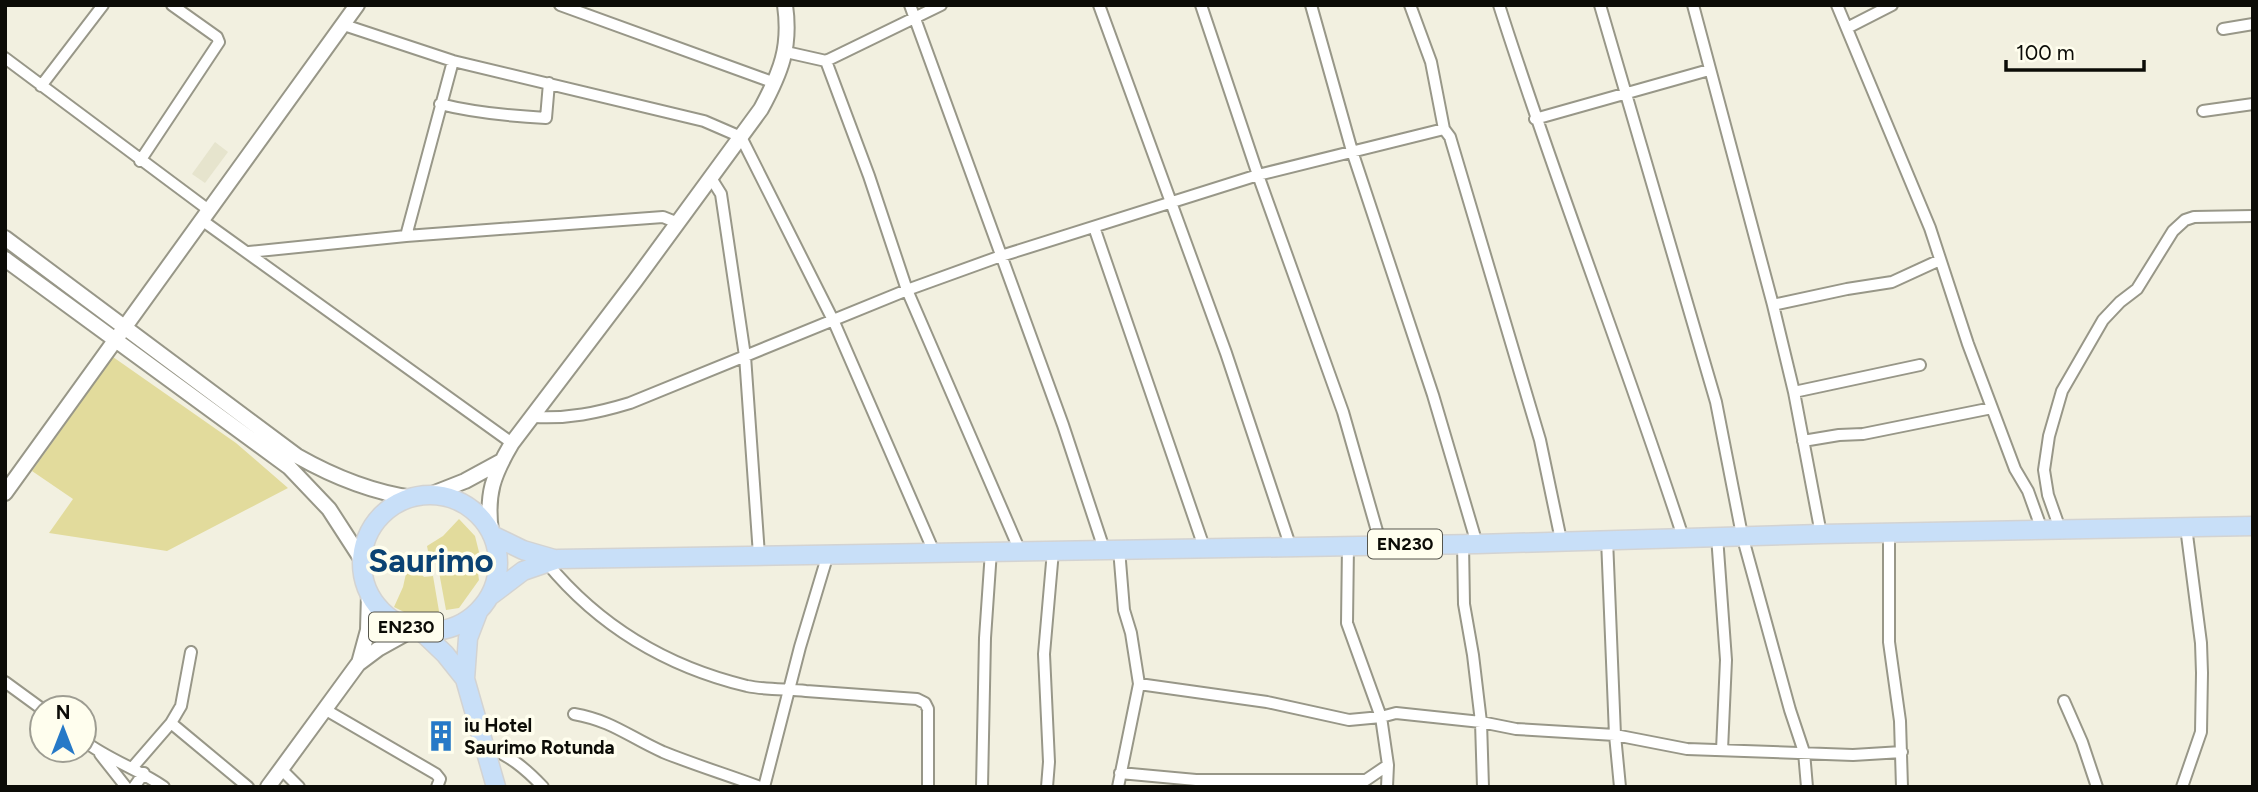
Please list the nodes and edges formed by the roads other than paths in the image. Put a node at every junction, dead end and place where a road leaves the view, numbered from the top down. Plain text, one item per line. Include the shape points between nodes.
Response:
1 (103, 5) edge
2 (172, 5) edge
3 (357, 5) edge
4 (560, 5) edge
5 (785, 5) edge
6 (910, 5) edge
7 (941, 5) edge
8 (1100, 5) edge
9 (1201, 5) edge
10 (1311, 5) edge
11 (1410, 5) edge
12 (1499, 5) edge
13 (1600, 5) edge
14 (1693, 5) edge
15 (1837, 5) edge
16 (1892, 5) edge
17 (914, 17) junction
18 (2253, 24) edge
19 (344, 25) junction
20 (1847, 28) junction
21 (2223, 29) dead end
22 (786, 52) junction
23 (5, 58) edge
24 (453, 61) junction
25 (826, 61) junction
26 (1709, 70) junction
27 (549, 83) junction
28 (775, 83) junction
29 (41, 86) junction
30 (1627, 94) junction
31 (440, 104) junction
32 (2253, 104) edge
33 (2203, 111) dead end
34 (1535, 119) junction
35 (1444, 130) junction
36 (741, 137) junction
37 (1352, 151) junction
38 (140, 160) junction
39 (1258, 175) junction
40 (711, 178) junction
41 (1170, 201) junction
42 (206, 216) junction
43 (2253, 216) edge
44 (678, 223) junction
45 (1094, 227) junction
46 (406, 236) junction
47 (5, 238) edge
48 (249, 252) junction
49 (1001, 256) junction
50 (5, 259) edge
51 (1940, 260) junction
52 (907, 290) junction
53 (1773, 305) junction
54 (834, 322) junction
55 (127, 328) junction
56 (117, 340) junction
57 (745, 356) junction
58 (1920, 365) dead end
59 (1794, 392) junction
60 (1992, 408) junction
61 (534, 417) junction
62 (1803, 441) junction
63 (512, 443) junction
64 (293, 461) junction
65 (500, 462) junction
66 (5, 493) edge
67 (432, 494) junction
68 (413, 498) junction
69 (2253, 526) edge
70 (2186, 527) junction
71 (2051, 529) junction
72 (1889, 532) junction
73 (491, 533) junction
74 (1821, 534) junction
75 (1717, 536) junction
76 (1742, 536) junction
77 (1683, 537) junction
78 (1607, 539) junction
79 (1562, 540) junction
80 (1470, 543) junction
81 (1290, 545) junction
82 (1348, 545) junction
83 (1381, 545) junction
84 (1204, 547) junction
85 (1111, 549) junction
86 (991, 551) junction
87 (1020, 551) junction
88 (1053, 551) junction
89 (934, 552) junction
90 (828, 554) junction
91 (759, 555) junction
92 (362, 560) junction
93 (553, 561) junction
94 (369, 593) junction
95 (491, 596) junction
96 (478, 612) junction
97 (417, 630) junction
98 (191, 652) dead end
99 (358, 664) junction
100 (465, 678) junction
101 (5, 682) edge
102 (1139, 684) junction
103 (789, 690) junction
104 (28, 699) edge
105 (2064, 701) dead end
106 (326, 710) junction
107 (574, 714) dead end
108 (1381, 717) junction
109 (1481, 722) junction
110 (171, 723) junction
111 (1615, 735) junction
112 (485, 746) junction
113 (1722, 750) junction
114 (99, 752) joint
115 (1804, 752) junction
116 (1902, 752) junction
117 (1388, 765) junction
118 (132, 768) junction
119 (281, 769) junction
120 (144, 773) junction
121 (1120, 773) junction
122 (1196, 783) edge
123 (1318, 784) edge
124 (126, 787) edge
125 (134, 787) edge
126 (164, 787) edge
127 (248, 787) edge
128 (268, 787) edge
129 (299, 787) edge
130 (437, 787) edge
131 (496, 787) edge
132 (543, 787) edge
133 (762, 787) edge
134 (928, 787) edge
135 (982, 787) edge
136 (1047, 787) edge
137 (1118, 787) edge
138 (1387, 787) edge
139 (1483, 787) edge
140 (1620, 787) edge
141 (1807, 787) edge
142 (1902, 787) edge
143 (2097, 787) edge
144 (2182, 787) edge

1 - 29 street
2 - 38 street via 219,42
3 - 19 street
4 - 28 street
5 - 22 street
6 - 17 street
7 - 17 street
8 - 41 street
9 - 39 street
10 - 37 street
11 - 35 street via 1431,62
12 - 34 street
13 - 30 street
14 - 26 street
15 - 20 street
16 - 20 street
17 - 25 street
17 - 49 street
18 - 21 street
19 - 24 street
19 - 42 street
20 - 51 street
22 - 25 street
22 - 28 street
23 - 29 street
24 - 27 street
24 - 31 street
25 - 52 street
26 - 30 street
26 - 53 street
27 - 31 street via 546,118
27 - 36 street via 704,121
28 - 36 street
29 - 38 street
30 - 34 street
30 - 76 street via 1716,402
31 - 46 street
32 - 33 street
34 - 77 street
35 - 37 street
35 - 79 street via 1450,137 1540,440
36 - 40 street
36 - 54 street
37 - 39 street
37 - 80 street via 1433,395
38 - 42 street
39 - 41 street
39 - 83 street via 1343,412
40 - 44 street
40 - 57 street via 721,194
41 - 45 street
41 - 81 street
42 - 48 street
42 - 55 street
43 - 71 street via 2185,220 2173,231 2137,289 2103,320 2062,391 2049,436 2044,470
44 - 46 street via 663,217
44 - 61 street
45 - 49 street
45 - 84 street
46 - 48 street
47 - 55 street
48 - 63 street
49 - 52 street
49 - 85 street
50 - 56 street
51 - 53 street via 1892,282
51 - 60 street
52 - 54 street
52 - 87 street
53 - 59 street
54 - 57 street
54 - 89 street
55 - 56 street
55 - 64 street
56 - 64 street
56 - 66 street
57 - 61 street via 589,415
57 - 91 street
58 - 59 street
59 - 62 street
60 - 62 street
60 - 71 street via 2015,469
61 - 63 street
62 - 74 street
63 - 65 street
64 - 68 street via 361,486
64 - 92 street
65 - 67 street
65 - 73 street via 488,502
67 - 68 main road
67 - 73 main road, EN230 via 469,508
68 - 92 main road via 383,514 365,543
69 - 70 main road, EN230
70 - 71 main road, EN230
70 - 144 street via 2202,673 2201,732
71 - 72 main road, EN230
72 - 74 main road, EN230
72 - 116 street via 1889,642
73 - 93 main road, EN230
73 - 95 main road, EN230 via 499,565
74 - 76 main road, EN230
75 - 76 main road, EN230
75 - 77 main road, EN230
75 - 113 street via 1726,660
76 - 115 street
77 - 78 main road, EN230
78 - 79 main road, EN230
78 - 111 street
79 - 80 main road, EN230
80 - 83 main road, EN230
80 - 109 street via 1464,604
81 - 82 main road, EN230
81 - 84 main road, EN230
82 - 83 main road, EN230
82 - 108 street via 1347,622
84 - 85 main road, EN230
85 - 88 main road, EN230
85 - 102 street
86 - 87 main road, EN230
86 - 89 main road, EN230
86 - 135 street
87 - 88 main road, EN230
88 - 136 street via 1044,654
89 - 90 main road, EN230
90 - 91 main road, EN230
90 - 103 street
91 - 93 main road, EN230
92 - 94 main road, EN230
93 - 95 main road, EN230 via 523,571
93 - 103 street via 570,589 644,646 704,673 750,687
94 - 97 main road, EN230 via 387,616
94 - 99 street via 368,630
95 - 96 main road, EN230
96 - 97 main road, EN230 via 452,628
96 - 100 main road, EN230 via 468,638
97 - 99 street
97 - 100 main road, EN230 via 446,654
98 - 110 street via 181,706
99 - 106 street
100 - 112 main road, EN230
101 - 104 street
102 - 108 street via 1267,702 1349,720
102 - 121 street
103 - 133 street
103 - 134 street via 925,702
105 - 143 street
106 - 119 street
106 - 130 street via 436,774 440,779
107 - 133 street via 595,718 661,751
108 - 109 street via 1396,713
108 - 117 street
109 - 111 street via 1516,729
109 - 139 street
110 - 118 street
110 - 127 street
111 - 113 street via 1687,749
111 - 140 street
112 - 131 main road, EN230
112 - 132 street via 521,764
113 - 115 street
114 - 118 street
114 - 124 street
115 - 116 street
115 - 141 street
116 - 142 street
117 - 123 street via 1366,780
117 - 138 street
118 - 120 street
119 - 128 street
119 - 129 street
120 - 125 street
120 - 126 street
121 - 122 street
121 - 137 street
122 - 123 street

